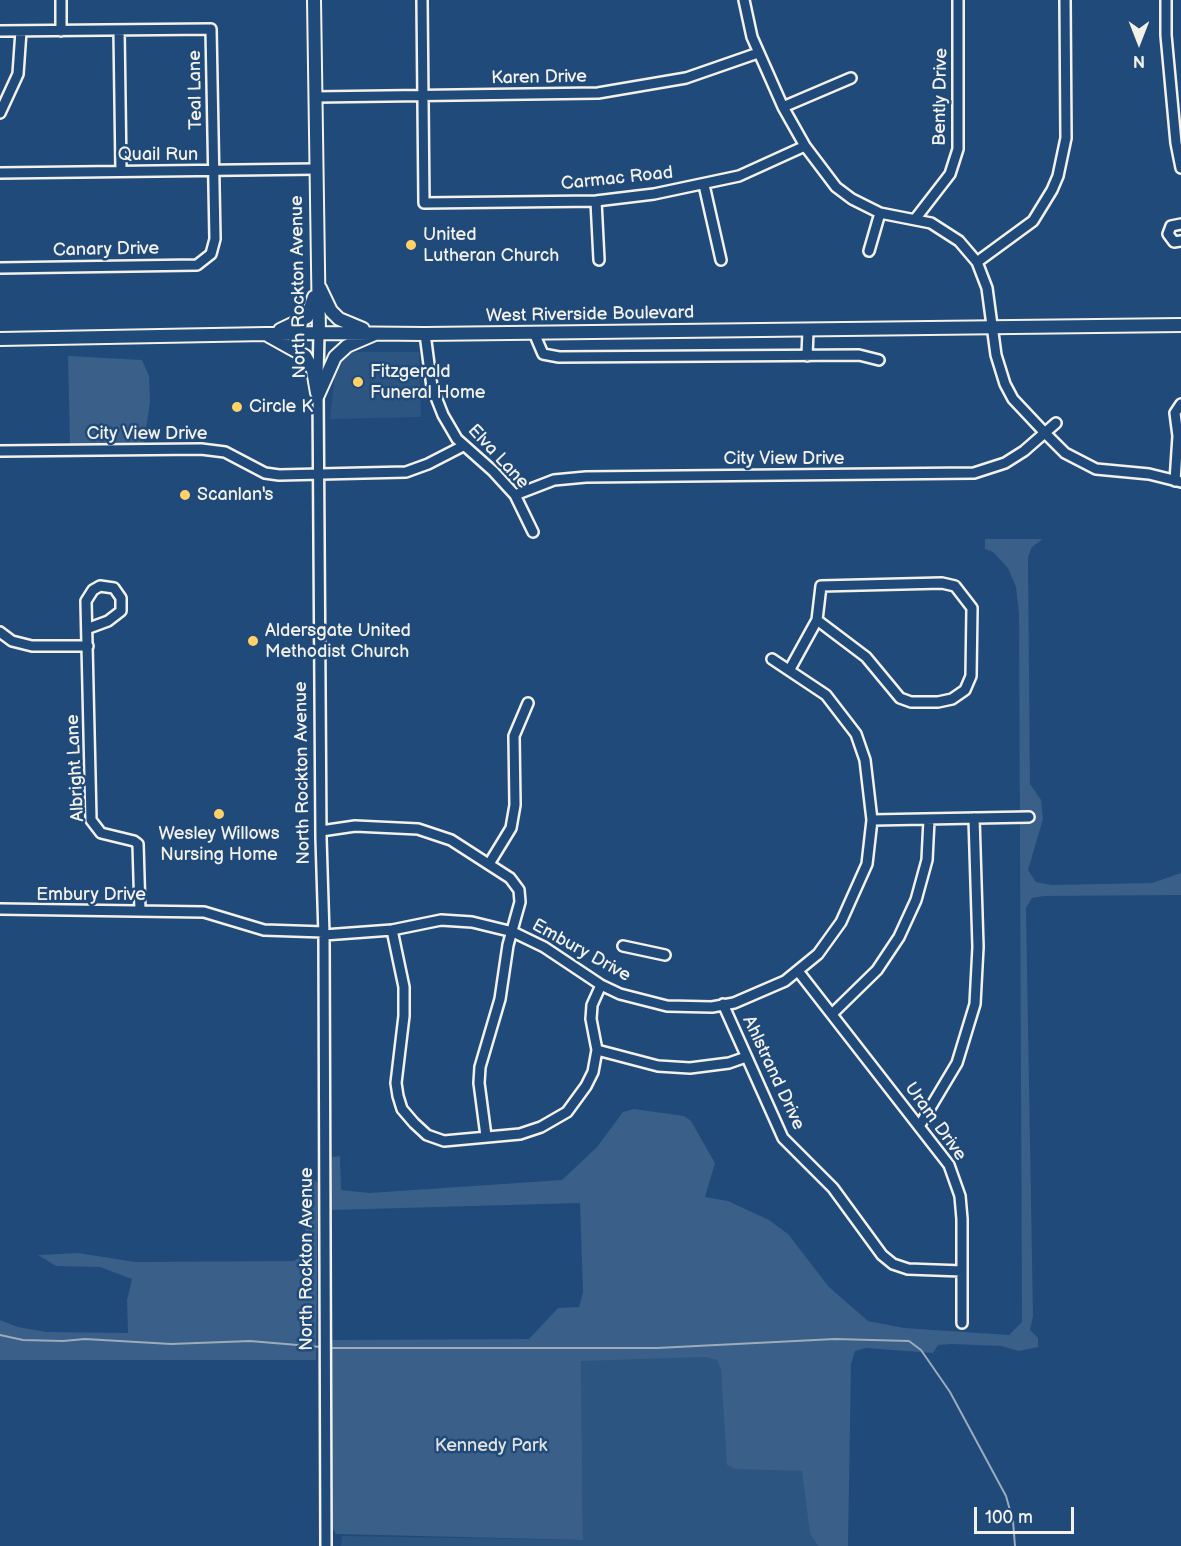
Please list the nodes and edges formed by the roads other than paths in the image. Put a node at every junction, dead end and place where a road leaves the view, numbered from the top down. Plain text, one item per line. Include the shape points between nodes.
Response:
1 (61, 0) edge
2 (314, 0) edge
3 (422, 0) edge
4 (744, 0) edge
5 (958, 0) edge
6 (1065, 0) edge
7 (1167, 0) edge
8 (119, 30) junction
9 (0, 31) edge
10 (21, 31) junction
11 (61, 31) junction
12 (758, 53) junction
13 (851, 78) dead end
14 (424, 96) junction
15 (316, 97) junction
16 (783, 107) junction
17 (0, 113) edge
18 (805, 146) junction
19 (1181, 168) edge
20 (316, 169) junction
21 (121, 171) junction
22 (214, 171) junction
23 (0, 173) edge
24 (705, 185) junction
25 (597, 201) junction
26 (880, 213) junction
27 (916, 218) junction
28 (1181, 224) edge
29 (1181, 241) edge
30 (868, 250) dead end
31 (209, 257) joint
32 (599, 260) dead end
33 (721, 260) dead end
34 (977, 262) junction
35 (0, 268) edge
36 (318, 284) junction
37 (1181, 325) edge
38 (992, 328) junction
39 (808, 330) junction
40 (319, 333) junction
41 (534, 333) junction
42 (265, 334) junction
43 (376, 334) junction
44 (425, 334) junction
45 (0, 339) edge
46 (807, 356) junction
47 (879, 360) dead end
48 (318, 395) junction
49 (1179, 407) edge
50 (1056, 423) dead end
51 (1045, 433) junction
52 (463, 446) junction
53 (0, 451) edge
54 (317, 473) junction
55 (1178, 482) edge
56 (515, 495) junction
57 (533, 532) dead end
58 (817, 620) junction
59 (89, 628) junction
60 (1, 635) edge
61 (88, 646) junction
62 (771, 659) dead end
63 (790, 669) junction
64 (528, 703) dead end
65 (974, 818) junction
66 (1029, 818) dead end
67 (872, 820) junction
68 (930, 820) junction
69 (321, 831) junction
70 (489, 864) junction
71 (0, 909) edge
72 (140, 911) junction
73 (392, 930) junction
74 (324, 933) junction
75 (513, 933) junction
76 (622, 946) dead end
77 (665, 955) dead end
78 (798, 971) junction
79 (601, 985) junction
80 (723, 1004) junction
81 (832, 1014) junction
82 (597, 1050) junction
83 (746, 1057) junction
84 (920, 1125) junction
85 (486, 1136) junction
86 (962, 1271) junction
87 (962, 1323) dead end
88 (326, 1546) edge

1 - 11 street
2 - 15 main road, North Rockton Avenue
3 - 14 street
4 - 12 street
5 - 27 street, Bently Drive via 958,149 950,174
6 - 34 street via 1066,138 1058,176 1033,221
7 - 19 street via 1166,34
8 - 11 street
8 - 21 street
8 - 22 street, Teal Lane via 211,28
9 - 10 street
10 - 11 street
10 - 17 street via 18,74
12 - 14 street, Karen Drive via 686,78 622,90
12 - 16 street
13 - 16 street
14 - 15 street, Karen Drive
14 - 25 street, Carmac Road via 424,203
15 - 20 main road, North Rockton Avenue
16 - 18 street
18 - 24 street, Carmac Road via 766,166
18 - 26 street via 836,187 852,200
20 - 22 street, Quail Run
20 - 36 main road, North Rockton Avenue
21 - 22 street, Quail Run
21 - 23 street, Quail Run
22 - 31 street, Teal Lane via 215,246
24 - 25 street, Carmac Road
24 - 33 street
25 - 32 street
26 - 27 street
26 - 30 street
27 - 34 street via 944,230
28 - 29 street via 1171,226 1168,234 1174,242
31 - 35 street, Canary Drive via 194,265
34 - 38 street via 987,288
36 - 40 main road, North Rockton Avenue
36 - 42 main road via 307,317 288,328
36 - 43 main road via 330,311 339,319
37 - 38 main road, West Riverside Boulevard
38 - 39 main road, West Riverside Boulevard
38 - 51 street via 1005,384 1013,399
39 - 41 main road, West Riverside Boulevard
39 - 46 street
40 - 42 main road, West Riverside Boulevard
40 - 43 main road, West Riverside Boulevard
40 - 48 street, North Rockton Avenue
41 - 44 main road, West Riverside Boulevard
41 - 46 street via 543,354 559,357
42 - 45 main road, West Riverside Boulevard
42 - 48 main road via 305,356 314,370
43 - 44 main road, West Riverside Boulevard
43 - 48 main road via 347,346 334,357
44 - 52 street, Elva Lane via 435,397
46 - 47 street via 859,355
48 - 54 street, North Rockton Avenue
49 - 55 street
50 - 51 street, City View Drive
51 - 55 street via 1065,453 1096,469 1149,474
51 - 56 street, City View Drive via 1005,463 974,473 586,477 554,480
52 - 54 street, City View Drive via 406,471
52 - 56 street, Elva Lane
53 - 54 street, City View Drive via 201,449 225,452 265,473
54 - 69 street, North Rockton Avenue
56 - 57 street, Elva Lane
58 - 58 street via 821,586 955,586 972,608 971,676 965,690 952,699 911,702 900,698 866,657
58 - 63 street
59 - 59 street, Albright Lane via 89,595 100,586 114,588 121,598 121,611
59 - 61 street, Albright Lane
60 - 61 street via 32,646
61 - 72 street, Albright Lane via 91,820 101,832 138,844
62 - 63 street, Embury Drive
63 - 67 street, Embury Drive via 826,695 856,734 865,760
64 - 70 street via 514,736 515,805 511,828
65 - 66 street
65 - 68 street
65 - 84 street via 978,968 975,1004 957,1063
67 - 68 street
67 - 78 street, Embury Drive via 867,864 854,897 831,939
68 - 81 street via 927,860 916,900 899,937 877,970
69 - 70 street via 355,826 418,829 451,840
69 - 74 street, North Rockton Avenue
70 - 75 street via 510,878 519,890
71 - 72 street, Embury Drive
72 - 74 street, Embury Drive via 204,912 264,930
73 - 74 street, Embury Drive
73 - 75 street, Embury Drive via 441,920 472,922
73 - 85 street via 404,987 396,1083 402,1109 427,1136 456,1142
74 - 88 street, North Rockton Avenue
75 - 79 street, Embury Drive via 544,947
75 - 85 street via 500,999 480,1067
76 - 77 street
78 - 80 street, Embury Drive via 761,993
78 - 81 street, Uram Drive
79 - 80 street, Embury Drive via 628,997 667,1006
79 - 82 street via 591,1019
80 - 83 street, Ahlstrand Drive
81 - 84 street, Uram Drive
82 - 83 street via 658,1066 690,1068
82 - 85 street via 586,1086 567,1112 520,1134
83 - 86 street, Ahlstrand Drive via 783,1138 833,1188 882,1256 908,1269
84 - 86 street, Uram Drive via 949,1165 956,1182 962,1219
86 - 87 street, Uram Drive

